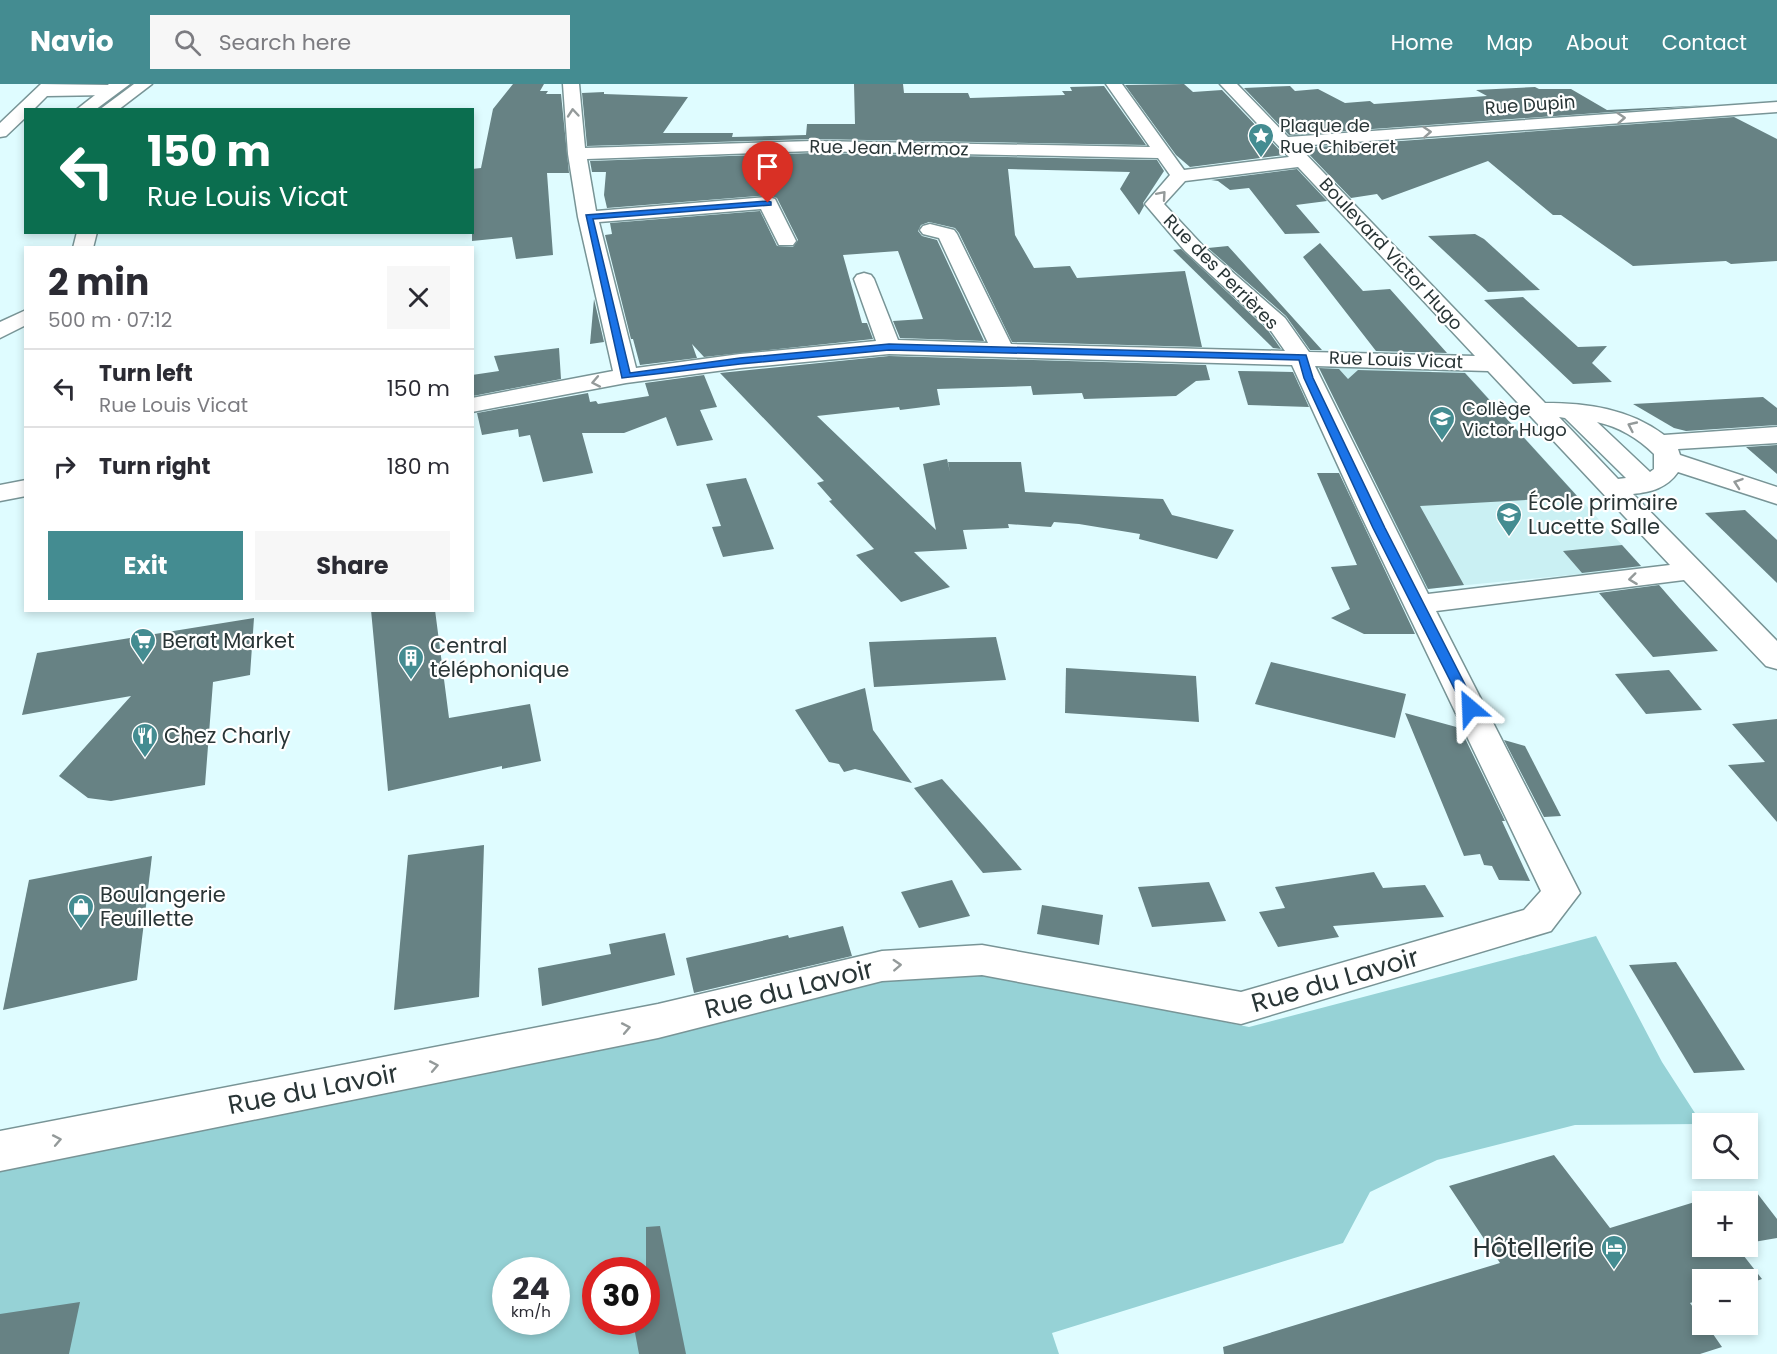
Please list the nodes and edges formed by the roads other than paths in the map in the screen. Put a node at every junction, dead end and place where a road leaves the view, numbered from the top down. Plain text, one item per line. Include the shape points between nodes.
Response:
1 (144, 84) edge
2 (571, 84) edge
3 (1114, 84) edge
4 (1228, 84) edge
5 (116, 87) edge
6 (43, 92) edge
7 (95, 107) edge
8 (1777, 107) edge
9 (26, 108) edge
10 (24, 110) edge
11 (0, 132) edge
12 (1285, 142) junction
13 (1164, 153) junction
14 (577, 154) junction
15 (1303, 161) junction
16 (1179, 176) junction
17 (588, 217) junction
18 (930, 230) dead end
19 (786, 241) dead end
20 (864, 279) dead end
21 (24, 317) edge
22 (0, 331) edge
23 (889, 347) junction
24 (1002, 350) junction
25 (1303, 357) junction
26 (1495, 364) junction
27 (626, 376) junction
28 (474, 405) edge
29 (1539, 410) junction
30 (1571, 410) junction
31 (1777, 435) edge
32 (1664, 452) junction
33 (1643, 484) junction
34 (1614, 487) junction
35 (24, 488) edge
36 (0, 493) edge
37 (1777, 496) edge
38 (1690, 571) junction
39 (1420, 604) junction
40 (1777, 659) edge
41 (1561, 893) joint
42 (0, 1151) edge

1 - 7 street
14 -> 2 street
3 - 13 street
4 - 12 street, Boulevard Victor Hugo
5 - 6 street
5 - 7 street
6 - 7 street
6 - 9 street
12 -> 8 street, Rue Dupin
10 - 11 street
12 - 15 street, Boulevard Victor Hugo
13 - 14 street, Rue Jean Mermoz via 813,146
13 - 16 street
14 - 17 street
15 - 16 street
15 - 26 street, Boulevard Victor Hugo
25 -> 16 street, Rue des Perrières via 1262,307 1198,252 1154,204
17 - 19 street via 768,203
17 - 27 street
18 - 24 street via 947,234
20 - 23 street
21 - 22 street
23 - 24 street, Rue Louis Vicat
23 - 27 street, Rue Louis Vicat
24 - 25 street, Rue Louis Vicat
25 - 26 street, Rue Louis Vicat
25 - 39 street, Rue des Perrières via 1308,378
26 - 29 street, Boulevard Victor Hugo
27 -> 28 street, Rue Louis Vicat
29 - 30 street
29 - 34 street, Boulevard Victor Hugo
32 -> 30 street via 1648,434 1623,421
30 - 33 street
31 - 32 street
32 - 33 street via 1665,473 1658,480
37 -> 32 street
33 - 34 street
34 - 38 street, Boulevard Victor Hugo
35 - 36 street
38 -> 39 street
38 - 40 street, Boulevard Victor Hugo
39 - 41 street, Rue des Perrières
42 -> 41 street, Rue du Lavoir via 658,1022 882,966 982,960 1241,1008 1537,921

